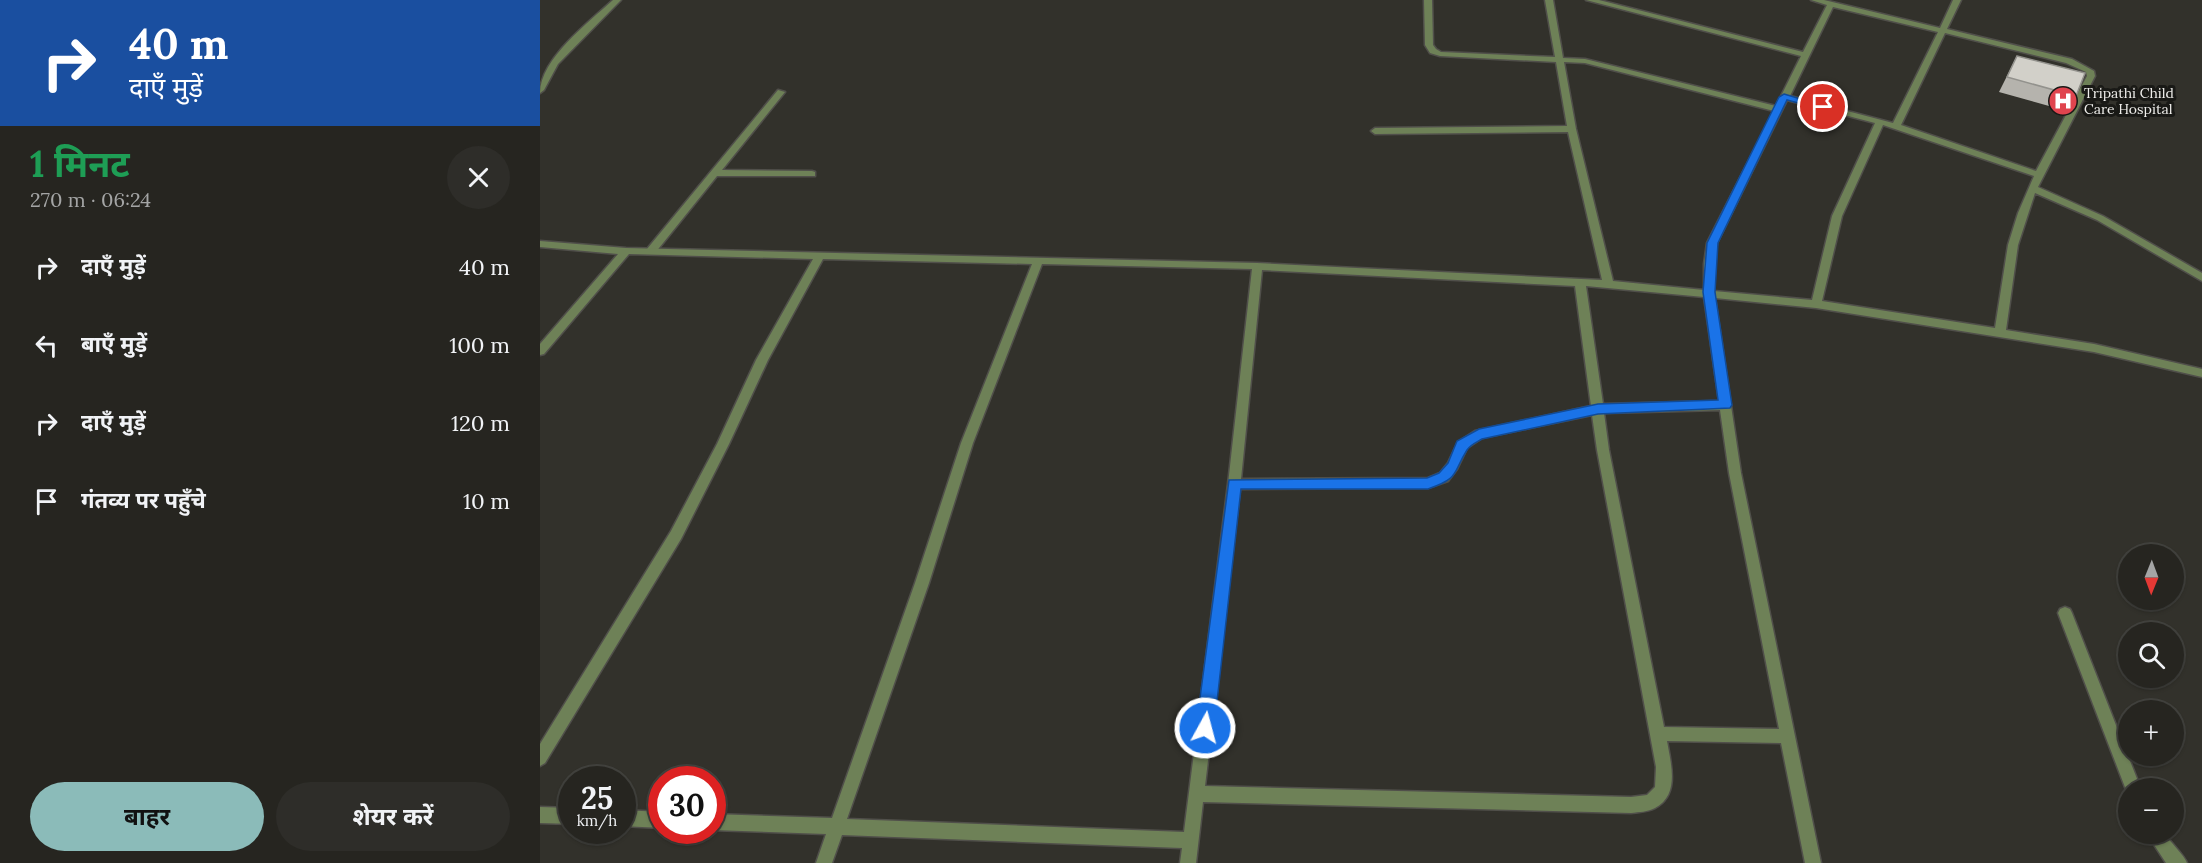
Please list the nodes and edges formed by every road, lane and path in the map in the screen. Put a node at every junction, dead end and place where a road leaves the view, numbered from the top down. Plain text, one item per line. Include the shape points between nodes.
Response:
1 (617, 0) edge
2 (1428, 0) edge
3 (1549, 0) edge
4 (1590, 0) edge
5 (1815, 0) edge
6 (1957, 0) edge
7 (1831, 4) junction
8 (1943, 30) junction
9 (1805, 55) junction
10 (1559, 58) junction
11 (540, 90) edge
12 (782, 92) dead end
13 (1784, 97) junction
14 (1778, 109) junction
15 (1880, 122) junction
16 (1896, 126) junction
17 (1572, 129) junction
18 (1375, 131) dead end
19 (715, 173) junction
20 (812, 174) dead end
21 (2039, 175) junction
22 (2034, 189) junction
23 (540, 244) edge
24 (626, 251) junction
25 (651, 251) junction
26 (820, 256) junction
27 (1038, 262) junction
28 (1257, 266) junction
29 (2202, 278) edge
30 (1580, 284) junction
31 (1608, 284) junction
32 (1709, 292) junction
33 (1816, 304) junction
34 (2000, 332) junction
35 (540, 351) edge
36 (2202, 373) edge
37 (1725, 405) junction
38 (1598, 409) junction
39 (1234, 484) junction
40 (2065, 613) dead end
41 (1657, 734) junction
42 (1788, 736) junction
43 (540, 758) edge
44 (2129, 778) edge
45 (1197, 794) junction
46 (540, 815) edge
47 (558, 816) edge
48 (726, 822) edge
49 (838, 826) junction
50 (1191, 840) junction
51 (2162, 844) edge
52 (824, 863) edge
53 (1188, 863) edge
54 (1813, 863) edge
55 (2179, 863) edge

1 - 11 street via 554,63
2 - 10 street via 1429,45 1433,51
3 - 10 street
4 - 9 street
5 - 7 street
6 - 8 street
7 - 8 street
7 - 9 street
8 - 16 street
8 - 21 street via 2069,61 2090,71 2069,121
9 - 13 street
10 - 14 street
10 - 17 street
12 - 19 street
13 - 14 street
13 - 15 street
14 - 32 street via 1712,243
15 - 16 street
15 - 33 street via 1837,216
16 - 21 street
17 - 18 street
17 - 31 street
19 - 20 street
19 - 25 street
21 - 22 street
22 - 29 street via 2100,218
22 - 34 street via 2016,233
23 - 24 street
24 - 25 street
24 - 35 street
25 - 26 street
26 - 27 street
26 - 43 street via 762,360 676,535
27 - 28 street
27 - 49 street via 967,443
28 - 30 street
28 - 39 street
30 - 31 street
30 - 38 street
31 - 32 street
32 - 33 street
32 - 37 street
33 - 34 street
34 - 36 street via 2094,348
37 - 38 street
37 - 42 street
38 - 39 street via 1479,434 1462,445 1444,477 1428,483
38 - 41 street
39 - 45 street
40 - 44 street
41 - 42 street
41 - 45 street via 1664,767 1663,791 1651,802 1631,805
42 - 54 street
45 - 50 street
46 - 47 street
48 - 49 street
49 - 50 street
49 - 52 street
50 - 53 street
51 - 55 street

